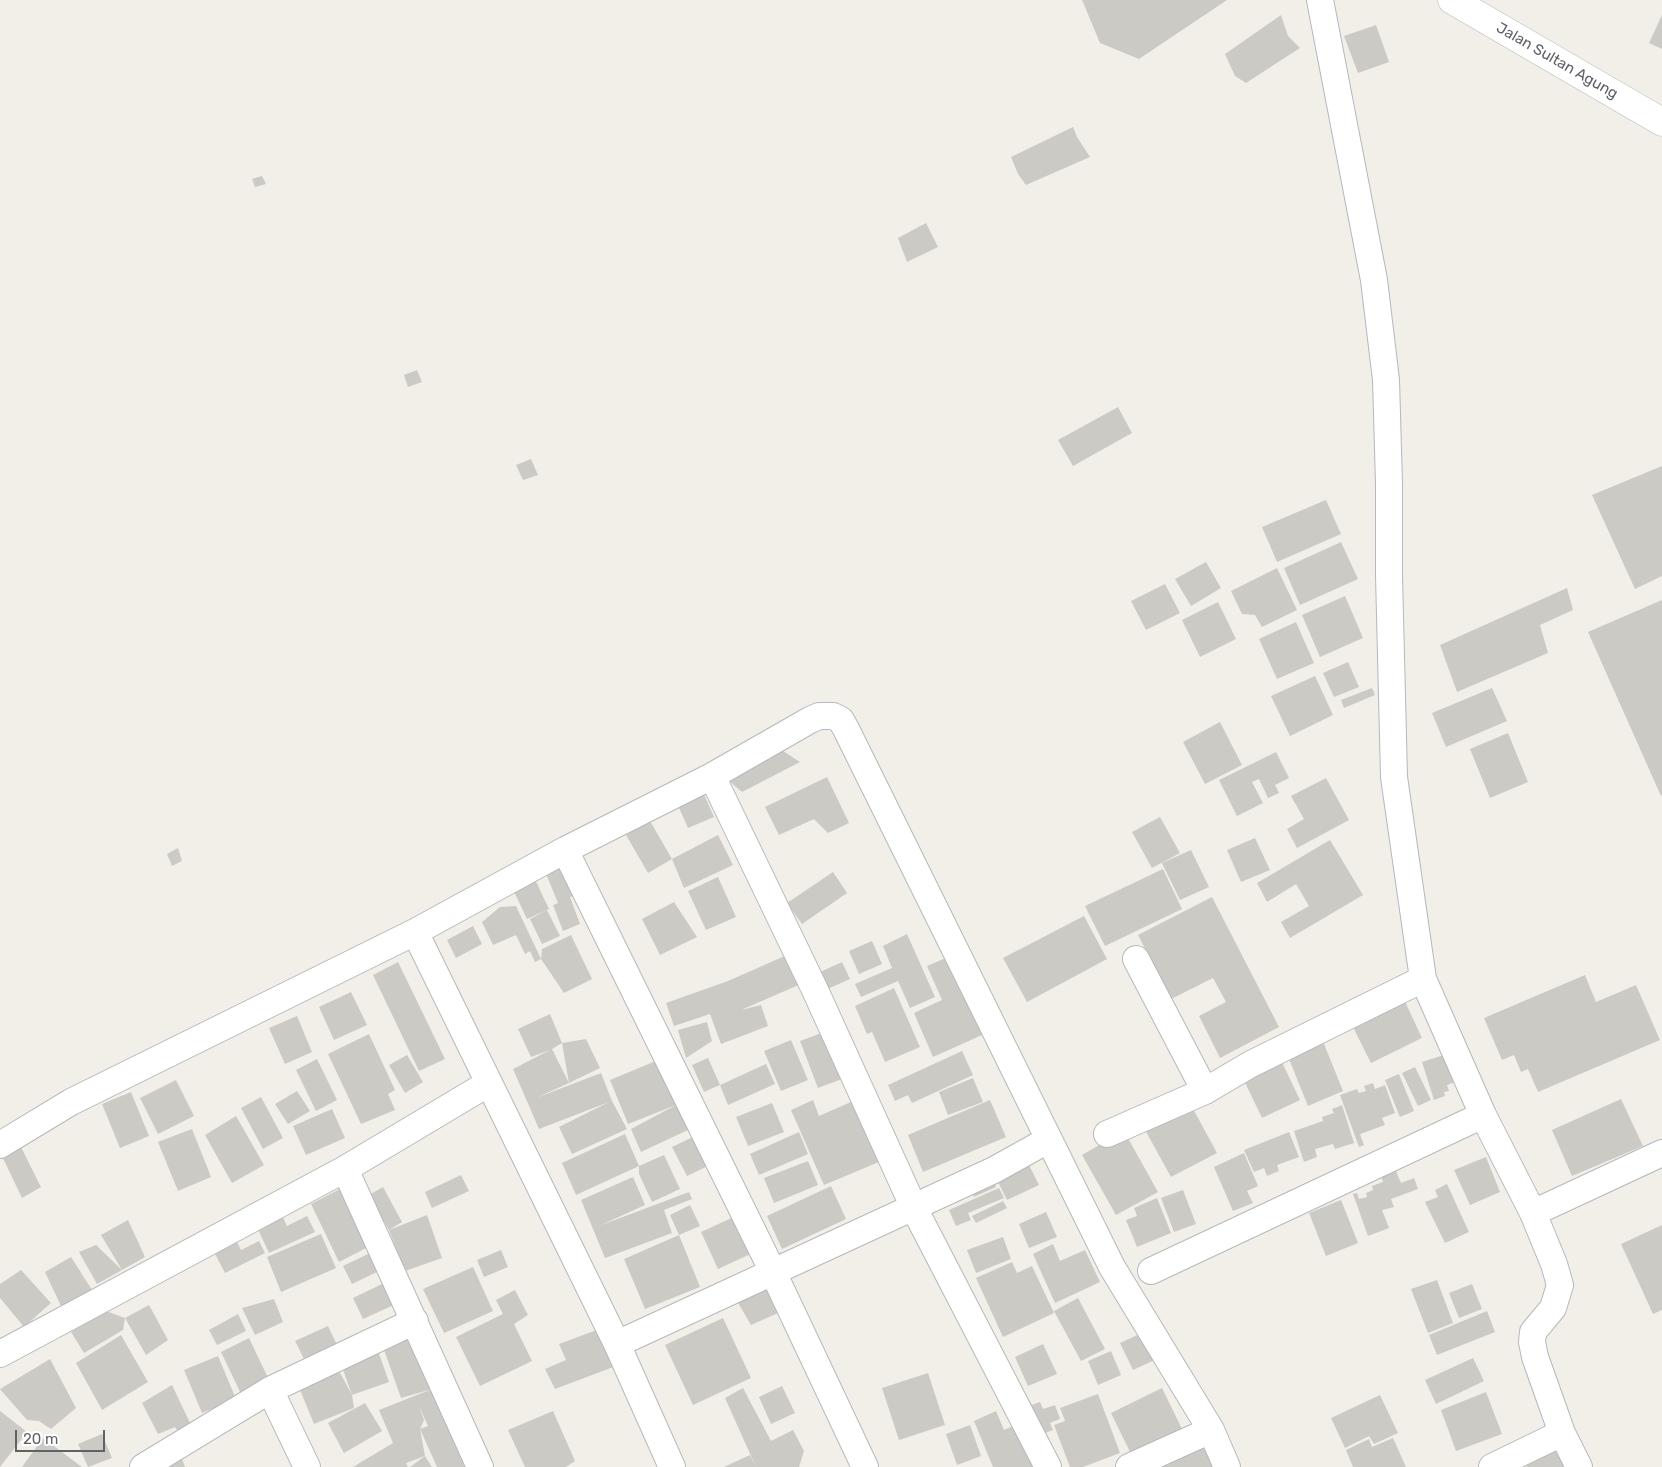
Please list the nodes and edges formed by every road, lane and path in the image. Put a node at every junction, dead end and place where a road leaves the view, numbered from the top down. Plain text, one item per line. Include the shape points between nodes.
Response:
1 (1320, 0) edge
2 (1452, 0) edge
3 (1662, 122) edge
4 (712, 776) junction
5 (566, 850) junction
6 (415, 932) junction
7 (1136, 959) dead end
8 (1423, 979) junction
9 (489, 1083) junction
10 (1205, 1091) junction
11 (1482, 1115) junction
12 (1107, 1134) dead end
13 (1048, 1140) junction
14 (0, 1146) edge
15 (1662, 1153) edge
16 (345, 1168) junction
17 (914, 1208) junction
18 (1532, 1213) junction
19 (1151, 1271) dead end
20 (773, 1272) junction
21 (415, 1321) junction
22 (617, 1344) junction
23 (0, 1354) edge
24 (270, 1390) junction
25 (1212, 1430) junction
26 (1562, 1433) junction
27 (142, 1467) edge
28 (308, 1467) edge
29 (480, 1467) edge
30 (672, 1467) edge
31 (865, 1467) edge
32 (1048, 1467) edge
33 (1129, 1467) edge
34 (1227, 1467) edge
35 (1492, 1467) edge
36 (1579, 1467) edge

1 - 8 street via 1374,280 1386,380 1394,777
2 - 3 street, Jalan Sultan Agung
4 - 5 street
4 - 13 street via 820,716 841,720
4 - 17 street via 815,990
5 - 6 street
5 - 20 street
6 - 9 street
6 - 14 street via 71,1102
7 - 10 street
8 - 10 street via 1251,1064
8 - 11 street
9 - 16 street
9 - 22 street
10 - 12 street
11 - 18 street
11 - 19 street
13 - 17 street
13 - 25 street via 1112,1268
15 - 18 street
16 - 21 street
16 - 23 street
17 - 20 street
17 - 32 street
18 - 26 street via 1560,1285 1553,1308 1533,1332 1532,1342
20 - 22 street
20 - 31 street
21 - 24 street
21 - 29 street
22 - 30 street
24 - 27 street
24 - 28 street
25 - 33 street
25 - 34 street
26 - 35 street
26 - 36 street

